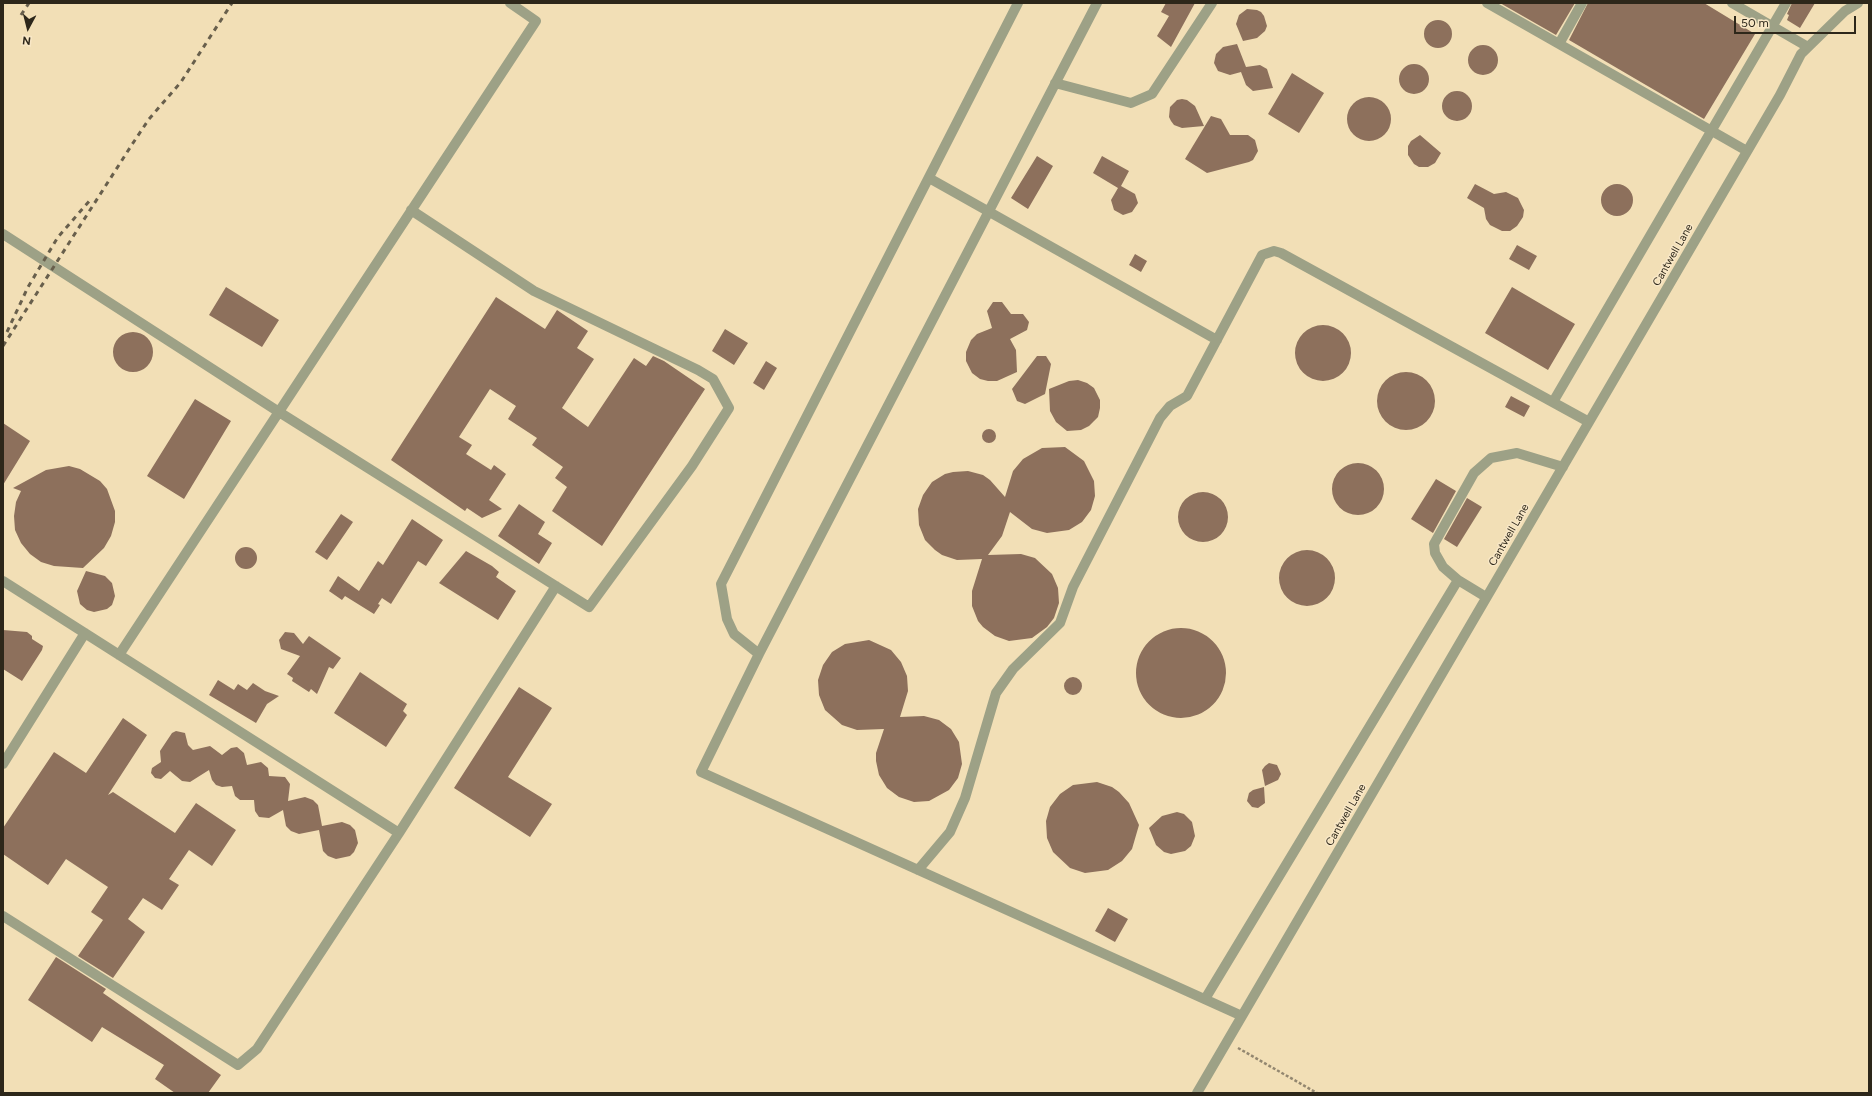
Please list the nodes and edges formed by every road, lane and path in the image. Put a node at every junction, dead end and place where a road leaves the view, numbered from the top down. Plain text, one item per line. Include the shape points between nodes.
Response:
1 (510, 3) edge
2 (1018, 3) edge
3 (1097, 3) edge
4 (1212, 3) edge
5 (1487, 3) edge
6 (1582, 3) edge
7 (1732, 3) edge
8 (1786, 3) edge
9 (1858, 3) edge
10 (1773, 26) junction
11 (1560, 44) junction
12 (1808, 47) junction
13 (1056, 83) junction
14 (1712, 131) junction
15 (1747, 151) junction
16 (929, 178) junction
17 (411, 210) junction
18 (989, 211) junction
19 (3, 234) edge
20 (1217, 340) junction
21 (1553, 402) junction
22 (279, 412) junction
23 (1589, 422) junction
24 (1563, 467) junction
25 (1458, 580) junction
26 (3, 581) edge
27 (556, 586) junction
28 (1486, 597) junction
29 (85, 633) junction
30 (759, 654) junction
31 (119, 655) junction
32 (3, 764) edge
33 (399, 833) junction
34 (918, 870) junction
35 (3, 916) edge
36 (1205, 999) junction
37 (1242, 1016) junction
38 (1227, 1042) junction
39 (1197, 1093) edge
40 (1317, 1093) edge

1 - 17 street via 536,21
2 - 16 street
3 - 13 street
4 - 13 street via 1152,94 1131,103
5 - 11 street
6 - 11 street
7 - 10 street
8 - 10 street
9 - 12 street, Cantwell Lane via 1845,11
10 - 12 street
10 - 14 street
11 - 14 street
12 - 15 street, Cantwell Lane via 1801,54
13 - 18 street
14 - 15 street
14 - 21 street
15 - 23 street, Cantwell Lane
16 - 18 street
16 - 30 street via 721,584 727,619 734,634
17 - 22 street
17 - 27 street via 534,291 713,379 729,408 692,466 589,607
18 - 20 street
18 - 30 street
19 - 22 street
20 - 21 street via 1262,255 1274,251 1282,252
20 - 34 street via 1187,396 1170,406 1160,418 1073,587 1060,623 1013,669 996,693 965,798 950,832
21 - 23 street
22 - 27 street
22 - 31 street
23 - 24 street, Cantwell Lane
24 - 25 street via 1517,453 1491,458 1474,473 1434,544 1443,567
24 - 28 street, Cantwell Lane
25 - 28 street
25 - 36 street
26 - 29 street
27 - 33 street
28 - 37 street, Cantwell Lane
29 - 31 street
29 - 32 street
30 - 34 street via 701,772
31 - 33 street
33 - 35 street via 257,1049 238,1065
34 - 36 street
36 - 37 street
37 - 38 street, Cantwell Lane
38 - 39 street, Cantwell Lane
38 - 40 path

